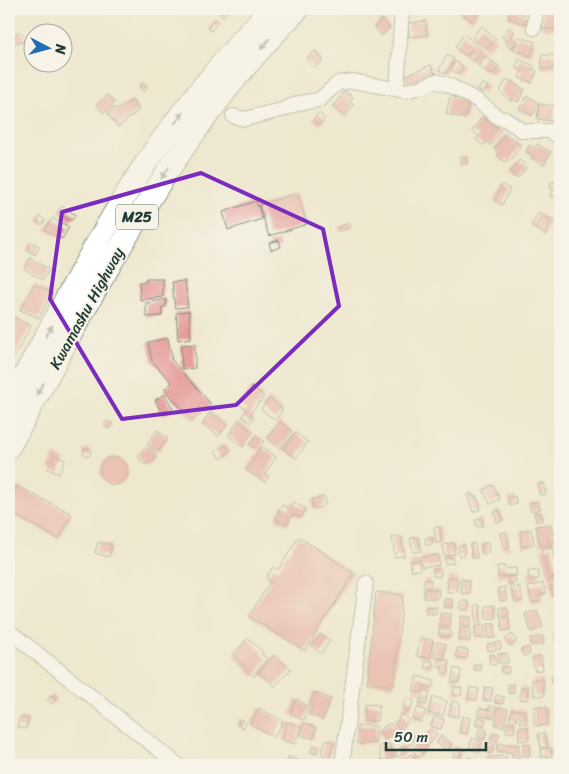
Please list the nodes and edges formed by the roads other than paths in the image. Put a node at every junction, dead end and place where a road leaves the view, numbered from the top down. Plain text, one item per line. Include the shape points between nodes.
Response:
1 (270, 9) edge
2 (298, 9) edge
3 (402, 9) edge
4 (536, 9) edge
5 (534, 28) dead end
6 (396, 88) junction
7 (233, 116) dead end
8 (560, 137) edge
9 (9, 404) edge
10 (9, 447) edge
11 (366, 583) dead end
12 (9, 631) edge
13 (178, 765) edge
14 (342, 765) edge

9 -> 1 main road, Kwamashu Highway / M25 via 112,217 142,170 210,77
2 -> 10 main road, Kwamashu Highway / M25 via 211,108 171,163 136,218
3 - 6 street
4 - 5 street
6 - 7 street via 353,81 338,83 319,100 244,119
6 - 8 street via 405,90 436,81 478,101 522,131 549,132
11 - 14 street
12 - 13 street

